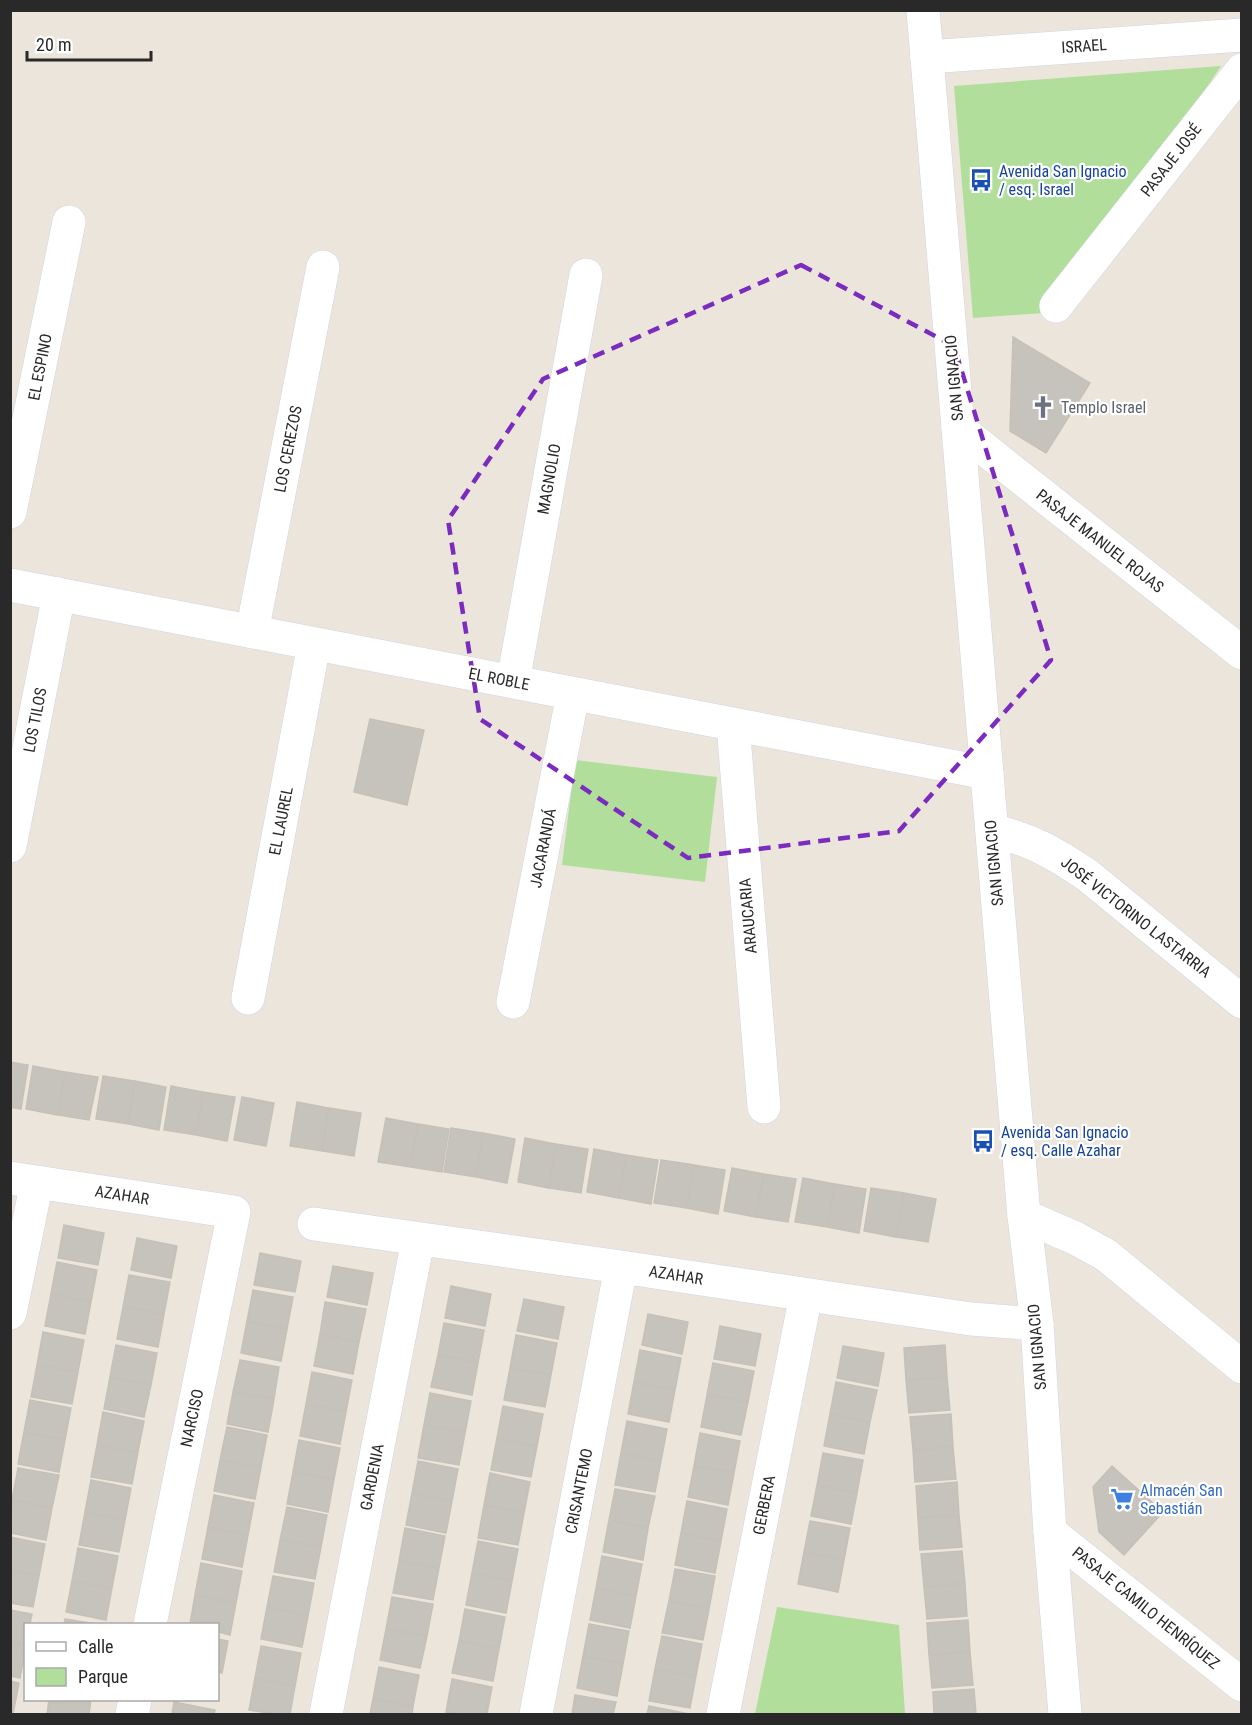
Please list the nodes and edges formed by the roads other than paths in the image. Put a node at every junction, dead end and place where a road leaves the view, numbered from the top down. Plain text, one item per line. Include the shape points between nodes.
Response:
1 (923, 10) edge
2 (1242, 35) edge
3 (927, 57) junction
4 (1242, 70) edge
5 (69, 222) dead end
6 (323, 267) dead end
7 (586, 275) dead end
8 (1056, 306) dead end
9 (958, 428) junction
10 (10, 512) edge
11 (10, 585) edge
12 (58, 594) junction
13 (252, 632) junction
14 (314, 644) junction
15 (1242, 653) edge
16 (513, 682) junction
17 (573, 694) junction
18 (733, 724) junction
19 (987, 773) junction
20 (992, 830) junction
21 (10, 846) edge
22 (248, 998) dead end
23 (513, 1002) dead end
24 (1242, 1002) edge
25 (764, 1107) dead end
26 (24, 1180) edge
27 (234, 1212) joint
28 (1024, 1215) junction
29 (315, 1224) dead end
30 (418, 1240) junction
31 (621, 1267) junction
32 (806, 1295) junction
33 (10, 1313) edge
34 (1037, 1324) junction
35 (1242, 1367) edge
36 (1050, 1532) junction
37 (150, 1623) edge
38 (1242, 1685) edge
39 (326, 1714) edge
40 (536, 1714) edge
41 (723, 1714) edge
42 (1065, 1714) edge

1 - 3 street, SAN IGNACIO
2 - 3 street, ISRAEL
3 - 9 street, SAN IGNACIO
4 - 8 street, PASAJE JOSÉ
5 - 10 street, EL ESPINO
6 - 13 street, LOS CEREZOS
7 - 16 street, MAGNOLIO
9 - 15 street, PASAJE MANUEL ROJAS
9 - 19 street, SAN IGNACIO
11 - 12 street, EL ROBLE
12 - 13 street, EL ROBLE
12 - 21 street, LOS TILOS
13 - 14 street, EL ROBLE
14 - 16 street, EL ROBLE
14 - 22 street, EL LAUREL
16 - 17 street, EL ROBLE
17 - 18 street, EL ROBLE
17 - 23 street, JACARANDÁ
18 - 19 street, EL ROBLE
18 - 25 street, ARAUCARIA
19 - 20 street, SAN IGNACIO
20 - 24 street, JOSÉ VICTORINO LASTARRIA via 1061,857
20 - 28 street, SAN IGNACIO
26 - 27 street, AZAHAR
26 - 33 street
27 - 37 street, NARCISO
28 - 34 street, SAN IGNACIO
28 - 35 street via 1106,1256
29 - 30 street, AZAHAR
30 - 31 street, AZAHAR
30 - 39 street, GARDENIA
31 - 32 street, AZAHAR
31 - 40 street, CRISANTEMO
32 - 34 street, AZAHAR via 971,1319
32 - 41 street, GERBERA
34 - 36 street, SAN IGNACIO
36 - 38 street, PASAJE CAMILO HENRÍQUEZ
36 - 42 street, SAN IGNACIO

